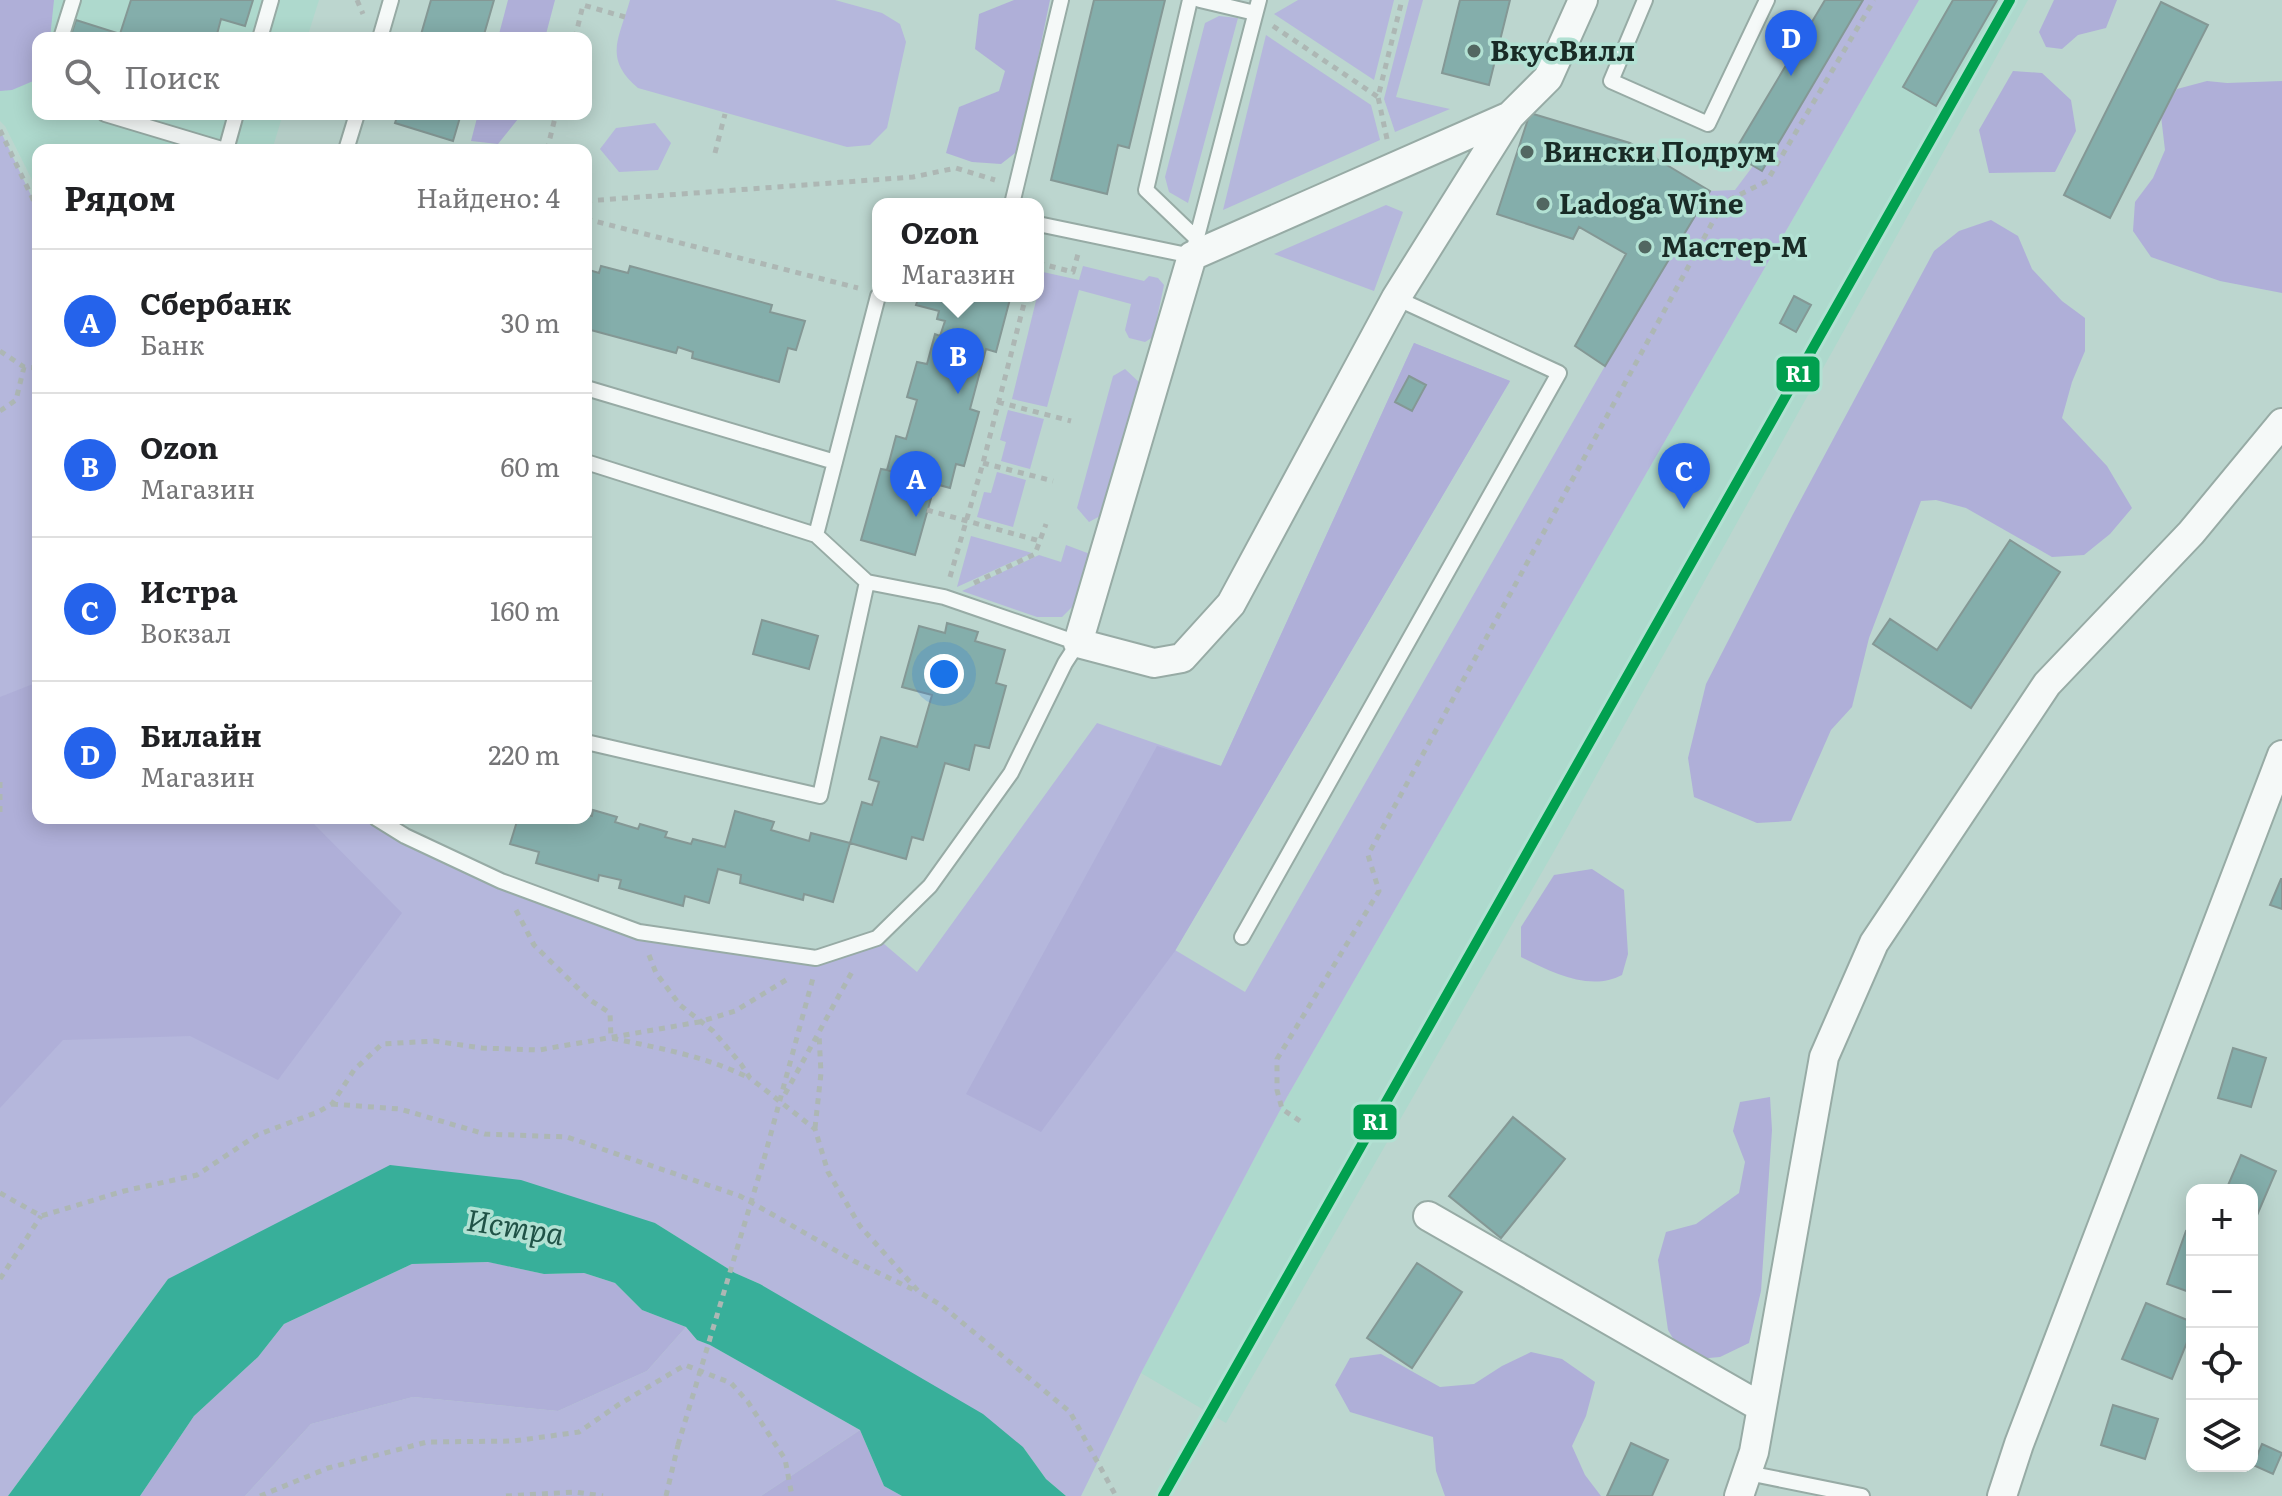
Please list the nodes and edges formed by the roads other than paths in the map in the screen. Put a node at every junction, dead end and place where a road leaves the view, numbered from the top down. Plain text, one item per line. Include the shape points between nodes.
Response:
1 (73, 0) edge
2 (271, 0) edge
3 (391, 0) edge
4 (1061, 0) edge
5 (1190, 0) edge
6 (1200, 0) edge
7 (1583, 0) edge
8 (1645, 0) edge
9 (1767, 0) edge
10 (1257, 7) edge
11 (63, 32) edge
12 (262, 32) edge
13 (382, 32) edge
14 (1510, 116) junction
15 (125, 120) edge
16 (234, 120) edge
17 (355, 120) edge
18 (205, 144) edge
19 (227, 144) edge
20 (348, 144) edge
21 (1013, 198) edge
22 (1044, 225) edge
23 (1194, 247) junction
24 (871, 293) edge
25 (1396, 298) junction
26 (592, 390) edge
27 (2282, 423) edge
28 (835, 462) junction
29 (592, 464) edge
30 (816, 535) junction
31 (867, 582) junction
32 (1078, 643) junction
33 (592, 743) edge
34 (2282, 755) edge
35 (386, 824) edge
36 (400, 824) edge
37 (405, 836) junction
38 (1242, 937) dead end
39 (1428, 1216) dead end
40 (1761, 1407) junction
41 (1743, 1485) edge
42 (1862, 1496) edge
43 (2002, 1496) edge

1 - 11 lane
2 - 12 lane
3 - 13 lane
4 - 21 lane
5 - 23 lane via 1146,190
6 - 10 lane
7 - 14 street via 1548,78
8 - 9 lane via 1611,81 1708,124
10 - 23 lane
14 - 23 street
14 - 25 street
15 - 18 lane
16 - 19 lane
17 - 20 lane
22 - 23 lane
23 - 32 street
24 - 28 lane
25 - 32 street via 1231,604 1182,658 1154,663
25 - 38 lane via 1559,373
26 - 28 lane
27 - 40 street via 2191,533 2047,684 1874,943 1824,1057
28 - 30 lane
29 - 30 lane
30 - 31 lane
31 - 32 lane via 944,597
31 - 33 lane via 820,796
32 - 37 lane via 1011,773 930,886 877,938 816,958 639,932 501,881
34 - 43 street
35 - 37 lane
36 - 37 lane
39 - 40 street
40 - 41 street
41 - 42 lane

